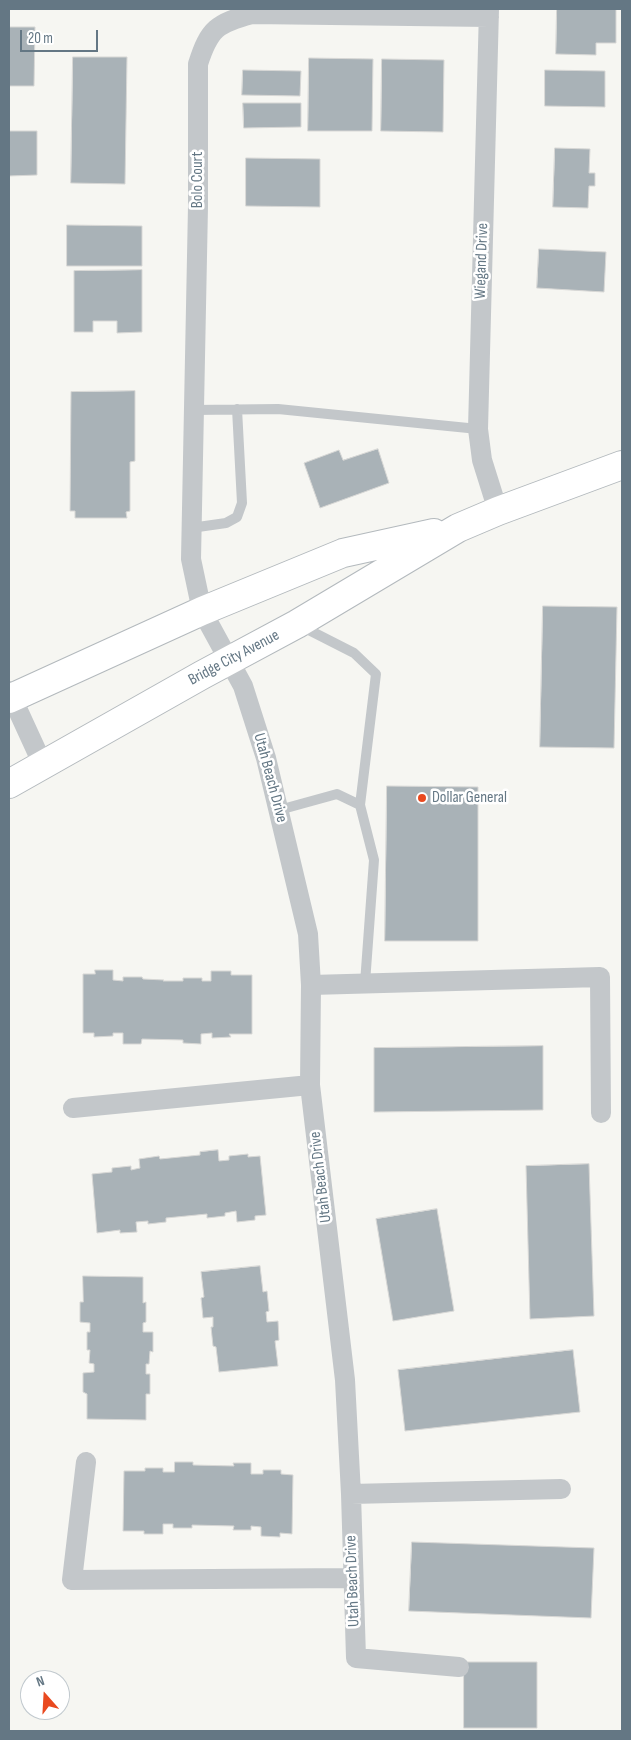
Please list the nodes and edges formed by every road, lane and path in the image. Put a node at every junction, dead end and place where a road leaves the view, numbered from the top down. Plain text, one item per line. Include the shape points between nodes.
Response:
1 (489, 13) edge
2 (237, 409) junction
3 (194, 410) junction
4 (478, 429) junction
5 (622, 465) edge
6 (498, 511) junction
7 (191, 528) junction
8 (458, 528) junction
9 (202, 611) junction
10 (297, 624) junction
11 (229, 660) junction
12 (10, 696) edge
13 (43, 765) junction
14 (9, 784) edge
15 (360, 805) junction
16 (279, 810) junction
17 (365, 983) junction
18 (311, 985) junction
19 (310, 1085) junction
20 (73, 1108) dead end
21 (601, 1113) dead end
22 (86, 1462) dead end
23 (561, 1489) dead end
24 (351, 1494) junction
25 (352, 1578) junction
26 (459, 1667) dead end

1 - 3 street, Bolo Court via 252,14 230,20 214,30 204,44 198,64
1 - 4 street, Wiegand Drive
2 - 3 lane
2 - 4 lane via 278,409
2 - 7 lane via 242,503 237,518 226,523
3 - 7 street, Bolo Court
4 - 6 street, Wiegand Drive via 482,460
5 - 6 main road, Bridge City Avenue
6 - 8 main road, Bridge City Avenue
7 - 9 street, Bolo Court via 191,559
8 - 9 main road, Bridge City Avenue via 343,553
8 - 10 main road, Bridge City Avenue
9 - 11 street, Utah Beach Drive
9 - 12 main road, Bridge City Avenue
10 - 11 main road, Bridge City Avenue
10 - 15 lane via 354,653 376,674
11 - 13 main road, Bridge City Avenue
11 - 16 street, Utah Beach Drive via 243,686
12 - 13 street
13 - 14 main road, Bridge City Avenue
15 - 16 lane via 338,794
15 - 17 lane via 374,860
16 - 18 street, Utah Beach Drive via 308,934
17 - 18 street
17 - 21 street via 600,977
18 - 19 street, Utah Beach Drive
19 - 20 street
19 - 24 street, Utah Beach Drive via 345,1380
22 - 25 street via 72,1580
23 - 24 street
24 - 25 street, Utah Beach Drive
25 - 26 street, Utah Beach Drive via 356,1658

